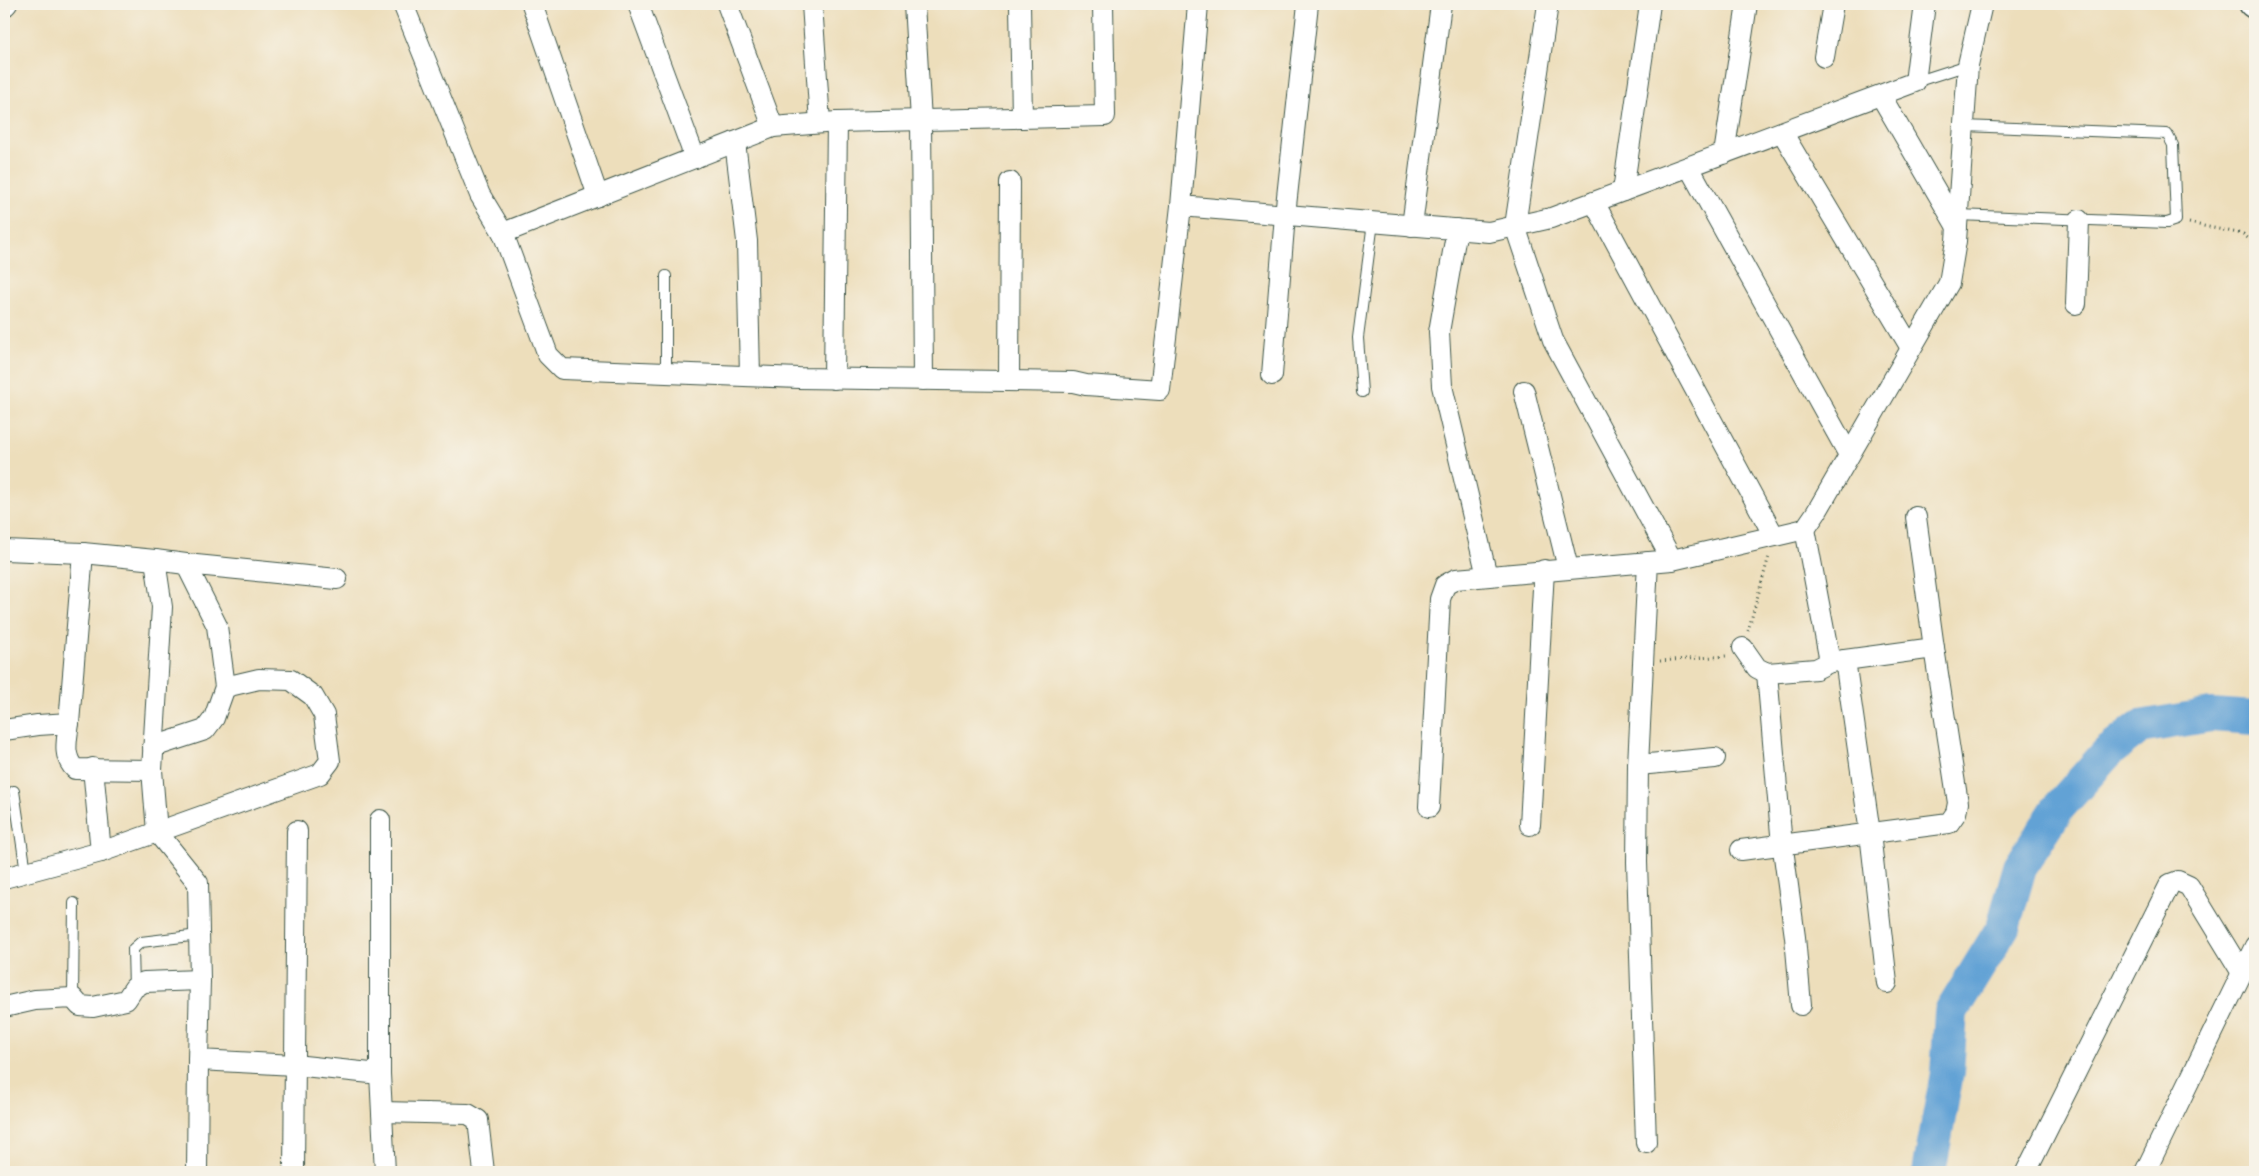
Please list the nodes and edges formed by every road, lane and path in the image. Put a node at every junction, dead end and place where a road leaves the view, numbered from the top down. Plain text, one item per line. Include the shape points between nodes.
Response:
1 (8, 4) edge
2 (403, 4) edge
3 (532, 4) edge
4 (638, 4) edge
5 (727, 4) edge
6 (812, 4) edge
7 (914, 4) edge
8 (1020, 4) edge
9 (1103, 4) edge
10 (1198, 4) edge
11 (1308, 4) edge
12 (1441, 4) edge
13 (1548, 4) edge
14 (1650, 4) edge
15 (1747, 4) edge
16 (1833, 4) edge
17 (1925, 4) edge
18 (1982, 4) edge
19 (2252, 4) edge
20 (4, 6) edge
21 (2255, 6) edge
22 (1824, 57) dead end
23 (1968, 65) junction
24 (1915, 82) junction
25 (1881, 96) junction
26 (1022, 118) junction
27 (921, 120) junction
28 (828, 123) junction
29 (1964, 126) junction
30 (773, 127) junction
31 (1782, 132) junction
32 (735, 142) junction
33 (1724, 154) junction
34 (694, 158) junction
35 (1689, 167) junction
36 (1010, 182) dead end
37 (1623, 191) junction
38 (598, 196) junction
39 (1594, 202) junction
40 (1180, 206) junction
41 (1285, 215) junction
42 (2079, 220) junction
43 (2176, 220) junction
44 (1957, 221) junction
45 (1373, 222) junction
46 (1412, 226) junction
47 (1515, 226) junction
48 (1457, 229) junction
49 (503, 233) junction
50 (2255, 244) edge
51 (666, 276) dead end
52 (2076, 304) dead end
53 (1911, 348) junction
54 (666, 373) junction
55 (1272, 375) dead end
56 (750, 376) junction
57 (834, 379) junction
58 (923, 380) junction
59 (1009, 381) junction
60 (1524, 391) dead end
61 (1362, 392) dead end
62 (1849, 455) junction
63 (1916, 517) dead end
64 (1804, 529) junction
65 (1774, 536) junction
66 (4, 550) edge
67 (83, 553) junction
68 (155, 560) junction
69 (1672, 560) junction
70 (1648, 562) junction
71 (186, 564) junction
72 (1568, 568) junction
73 (1544, 570) junction
74 (1487, 576) junction
75 (337, 579) dead end
76 (1743, 648) junction
77 (1934, 648) junction
78 (1838, 661) junction
79 (1643, 662) junction
80 (1766, 673) junction
81 (225, 687) junction
82 (69, 723) junction
83 (4, 730) edge
84 (153, 747) junction
85 (1715, 758) dead end
86 (1638, 765) junction
87 (93, 768) junction
88 (152, 770) junction
89 (14, 792) dead end
90 (1429, 807) dead end
91 (380, 820) dead end
92 (1530, 825) dead end
93 (296, 831) dead end
94 (157, 832) junction
95 (1870, 833) junction
96 (1782, 845) junction
97 (1741, 850) dead end
98 (101, 852) junction
99 (26, 872) junction
100 (4, 878) edge
101 (74, 903) dead end
102 (199, 934) junction
103 (2255, 946) edge
104 (2242, 973) junction
105 (200, 980) junction
106 (1887, 983) dead end
107 (134, 988) junction
108 (73, 998) junction
109 (1802, 1005) dead end
110 (4, 1006) edge
111 (198, 1060) junction
112 (294, 1065) junction
113 (380, 1074) junction
114 (382, 1112) junction
115 (1646, 1143) dead end
116 (197, 1172) edge
117 (294, 1172) edge
118 (385, 1172) edge
119 (484, 1172) edge
120 (2026, 1172) edge
121 (2145, 1172) edge

1 - 20 street
2 - 49 street via 480,195
3 - 38 street
4 - 34 street
5 - 30 street
6 - 28 street
7 - 27 street
8 - 26 street
9 - 26 street via 1105,116
10 - 40 street
11 - 41 street
12 - 46 street
13 - 47 street
14 - 37 street
15 - 33 street
16 - 22 street
17 - 24 street
18 - 23 street
19 - 21 street
23 - 24 lane
23 - 29 street
24 - 25 street
25 - 31 street
25 - 44 street
26 - 27 street
27 - 28 street
27 - 58 street
28 - 30 street
28 - 57 street
29 - 43 lane via 2167,134 2173,145
29 - 44 street
30 - 32 street
31 - 33 street
31 - 53 street
32 - 34 street
32 - 56 street via 747,241
33 - 35 street
34 - 38 street
35 - 37 street
35 - 62 street
36 - 59 street
37 - 39 street
38 - 49 street
39 - 47 street via 1551,218
39 - 65 street
40 - 41 street
40 - 59 street via 1160,390 1086,386 1073,382
41 - 45 street
41 - 55 street
42 - 43 lane via 2167,223
42 - 44 lane
42 - 52 street
43 - 50 path via 2243,234
44 - 53 street via 1949,283
45 - 46 street
45 - 61 lane via 1358,338
46 - 48 street
47 - 48 street via 1489,232
47 - 69 street via 1553,340
48 - 74 street via 1439,332 1442,386
49 - 54 street via 548,355 562,369
51 - 54 lane
53 - 62 street
54 - 56 street
56 - 57 street
57 - 58 street
58 - 59 street
60 - 72 street
62 - 64 street
63 - 77 street
64 - 65 street
64 - 78 street
65 - 69 street
65 - 76 path
66 - 67 street
67 - 68 street
67 - 82 street
68 - 71 street
68 - 84 street via 162,607
69 - 70 street
70 - 72 street
70 - 79 street
71 - 75 street
71 - 81 street via 217,626
72 - 73 street
73 - 74 street
73 - 92 street
74 - 90 street via 1456,579 1445,585 1440,599
76 - 79 path via 1732,655
76 - 80 street via 1757,668
77 - 78 street
77 - 95 street via 1958,803 1956,813 1949,823
78 - 80 street via 1816,669
78 - 95 street
79 - 86 street
80 - 96 street
81 - 84 street via 214,718 205,730
81 - 94 street via 259,679 291,680 313,696 324,715 330,761 320,774
82 - 83 street
82 - 87 street via 68,762 75,768
84 - 88 street
85 - 86 street
86 - 115 street via 1637,862
87 - 88 street
87 - 98 street
88 - 94 street
89 - 99 lane
91 - 113 street
93 - 112 street
94 - 98 street
94 - 102 street via 198,882
95 - 96 street
95 - 106 street
96 - 97 street
96 - 109 street
98 - 99 street
99 - 100 street
101 - 108 lane
102 - 105 street
102 - 107 lane via 141,942 133,949
103 - 104 street
104 - 120 street via 2189,886 2178,881 2170,884
104 - 121 street
105 - 107 street via 144,982
105 - 111 street
107 - 108 street via 126,1000 93,1007 80,1006
108 - 110 street
111 - 112 street
111 - 116 street
112 - 113 street
112 - 117 street
113 - 114 street
114 - 118 street
114 - 119 street via 468,1114 478,1120

